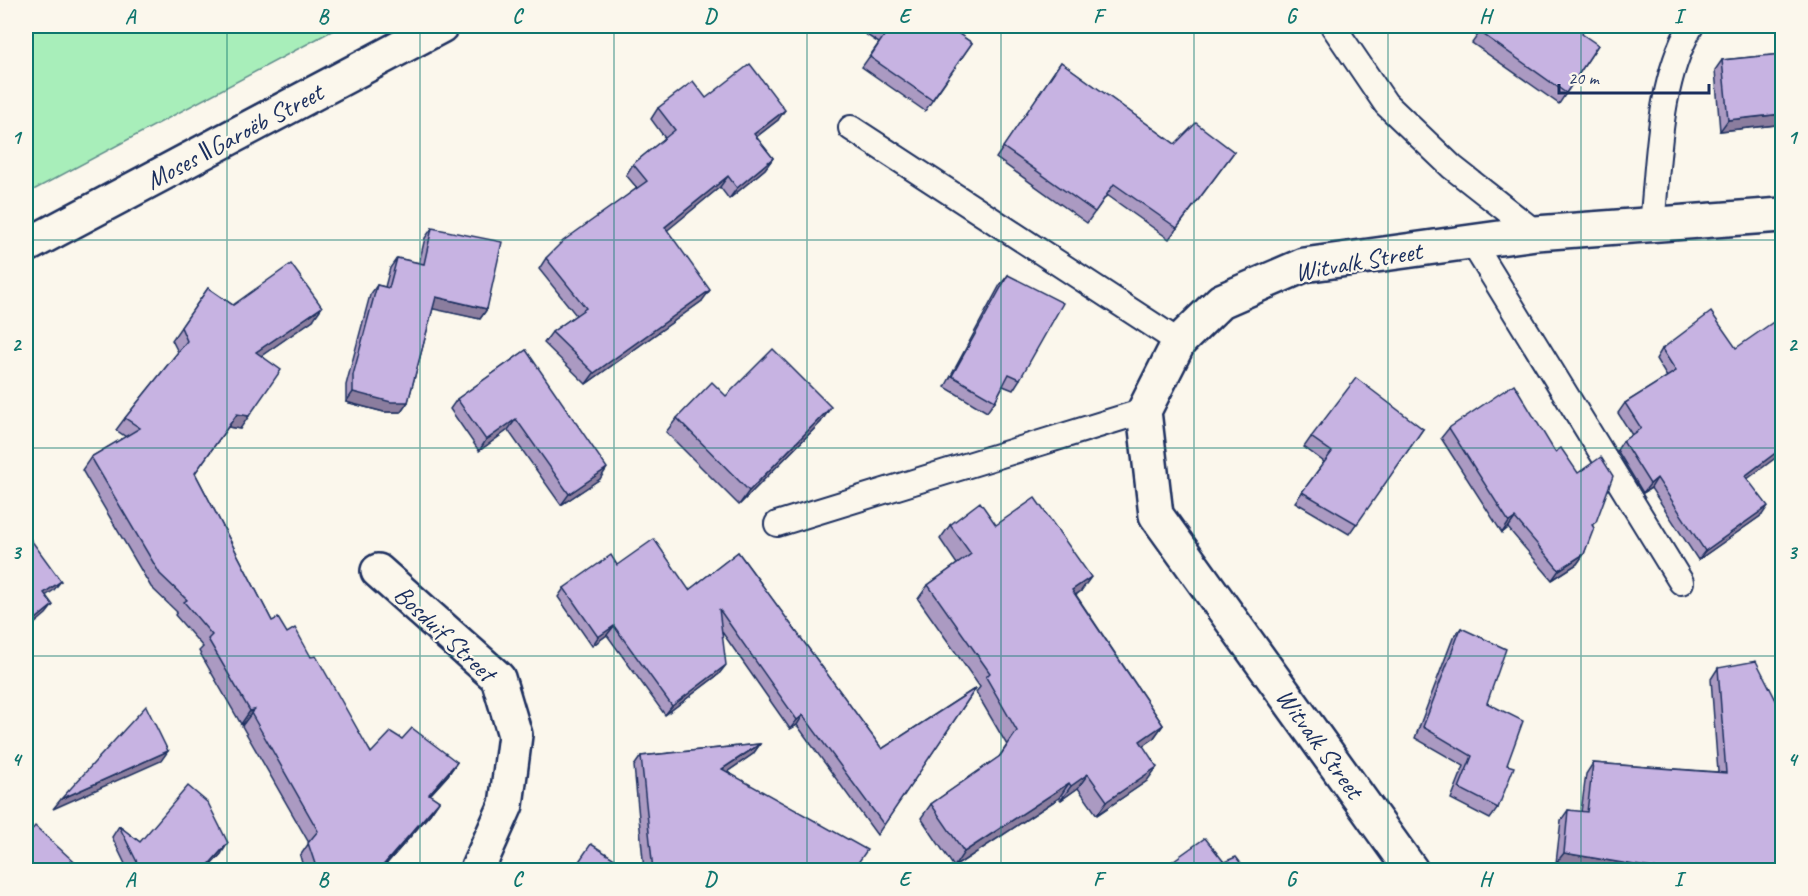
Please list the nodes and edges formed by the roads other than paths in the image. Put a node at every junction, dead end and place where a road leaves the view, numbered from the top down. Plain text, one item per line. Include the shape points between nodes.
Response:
1 (441, 26) edge
2 (1333, 26) edge
3 (1691, 26) edge
4 (851, 128) dead end
5 (1782, 215) edge
6 (1652, 225) junction
7 (1536, 233) junction
8 (1472, 242) junction
9 (26, 246) edge
10 (1179, 342) junction
11 (1144, 411) junction
12 (777, 524) dead end
13 (378, 571) dead end
14 (1681, 582) dead end
15 (477, 870) edge
16 (1411, 870) edge

1 - 9 street, Moses ǁGaroëb Street
2 - 7 lane via 1386,104 1452,167
3 - 6 lane via 1677,50 1665,101
4 - 10 lane
5 - 6 street, Witvalk Street
6 - 7 street, Witvalk Street
7 - 8 street, Witvalk Street
8 - 10 street, Witvalk Street via 1304,265 1221,301
8 - 14 lane
10 - 11 street, Witvalk Street
11 - 12 lane
11 - 16 street, Witvalk Street via 1156,515
13 - 15 street, Bosduif Street via 498,678 515,735 506,805

